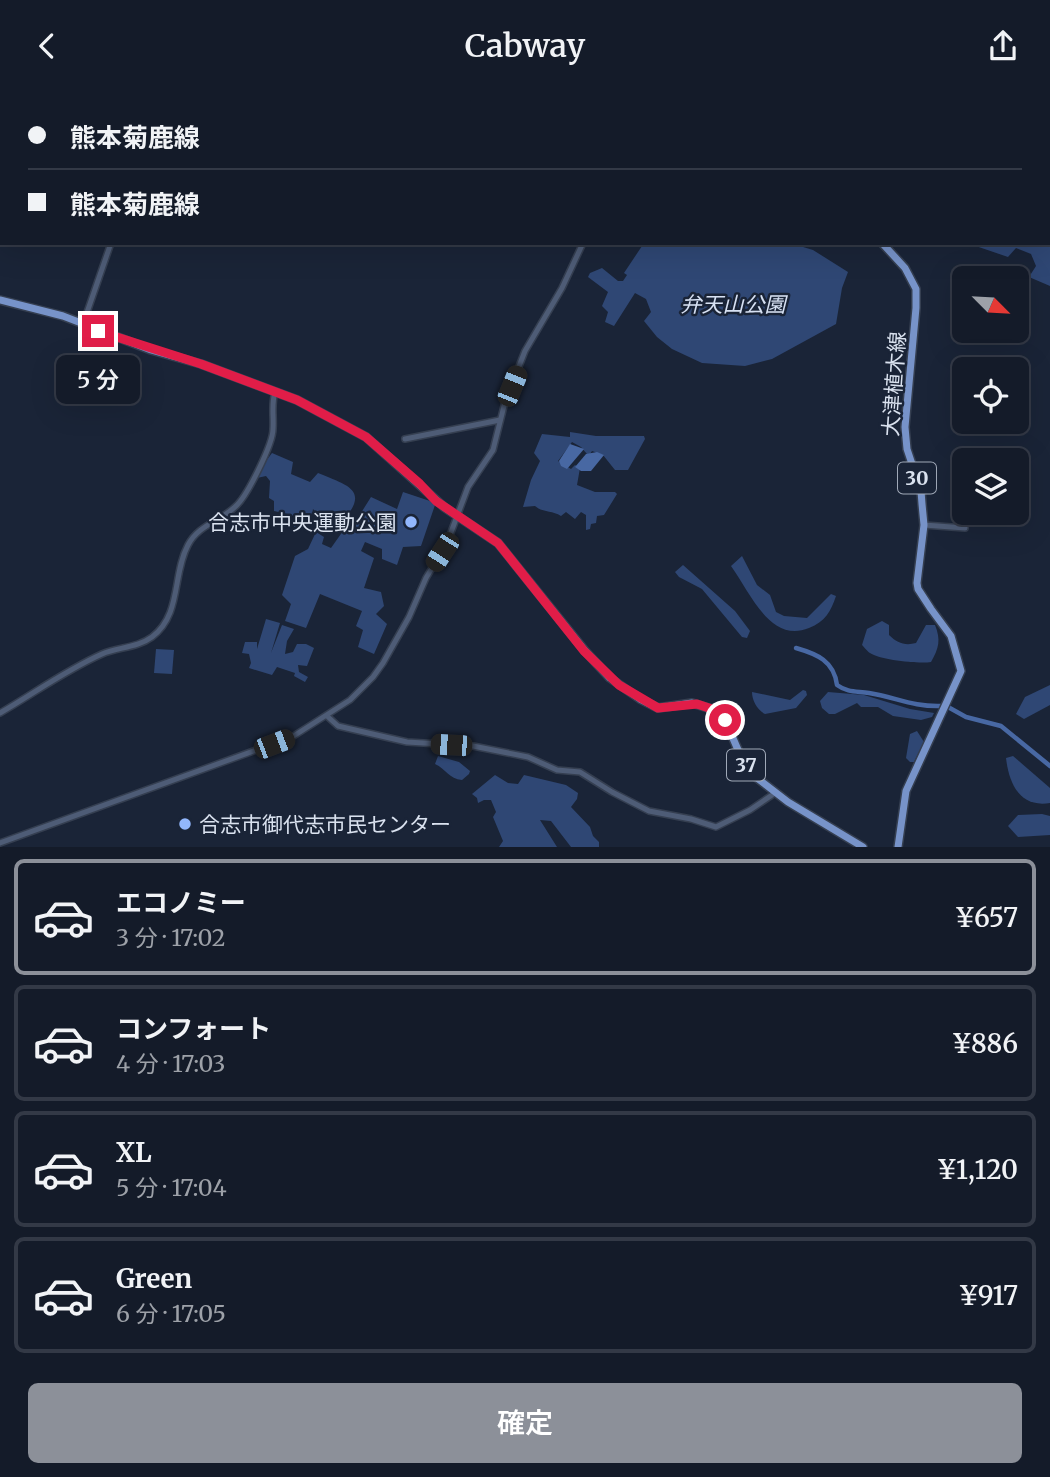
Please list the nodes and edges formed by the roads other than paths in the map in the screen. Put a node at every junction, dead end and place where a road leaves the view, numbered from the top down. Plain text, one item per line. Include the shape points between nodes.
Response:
1 (110, 245) edge
2 (582, 245) edge
3 (884, 245) edge
4 (0, 300) edge
5 (83, 324) junction
6 (275, 392) junction
7 (500, 420) junction
8 (405, 439) dead end
9 (457, 517) junction
10 (924, 525) junction
11 (965, 528) dead end
12 (0, 713) edge
13 (327, 716) junction
14 (775, 793) junction
15 (0, 843) edge
16 (863, 847) edge
17 (898, 847) edge

1 - 5 street
2 - 7 street via 529,343
3 - 10 main road, 大津植木線 / 30 via 905,268 916,289 905,427 921,491
4 - 5 main road, 37
5 - 6 main road, 37
6 - 9 main road, 37 via 366,437
6 - 12 street via 267,452 237,506 191,541 173,606 162,627 146,641 100,655
7 - 8 street
7 - 9 street via 493,450 468,487
9 - 13 street via 383,663 360,690
9 - 14 main road, 37 via 498,543 584,651 619,685 658,708 697,704 722,716 745,765
10 - 11 street
10 - 17 main road, 大津植木線 / 30 via 918,589 951,636 961,671 906,791
13 - 14 street via 338,726 407,742 473,746 528,757 557,770 580,772 649,811 716,827
13 - 15 street via 292,737
14 - 16 main road, 37

